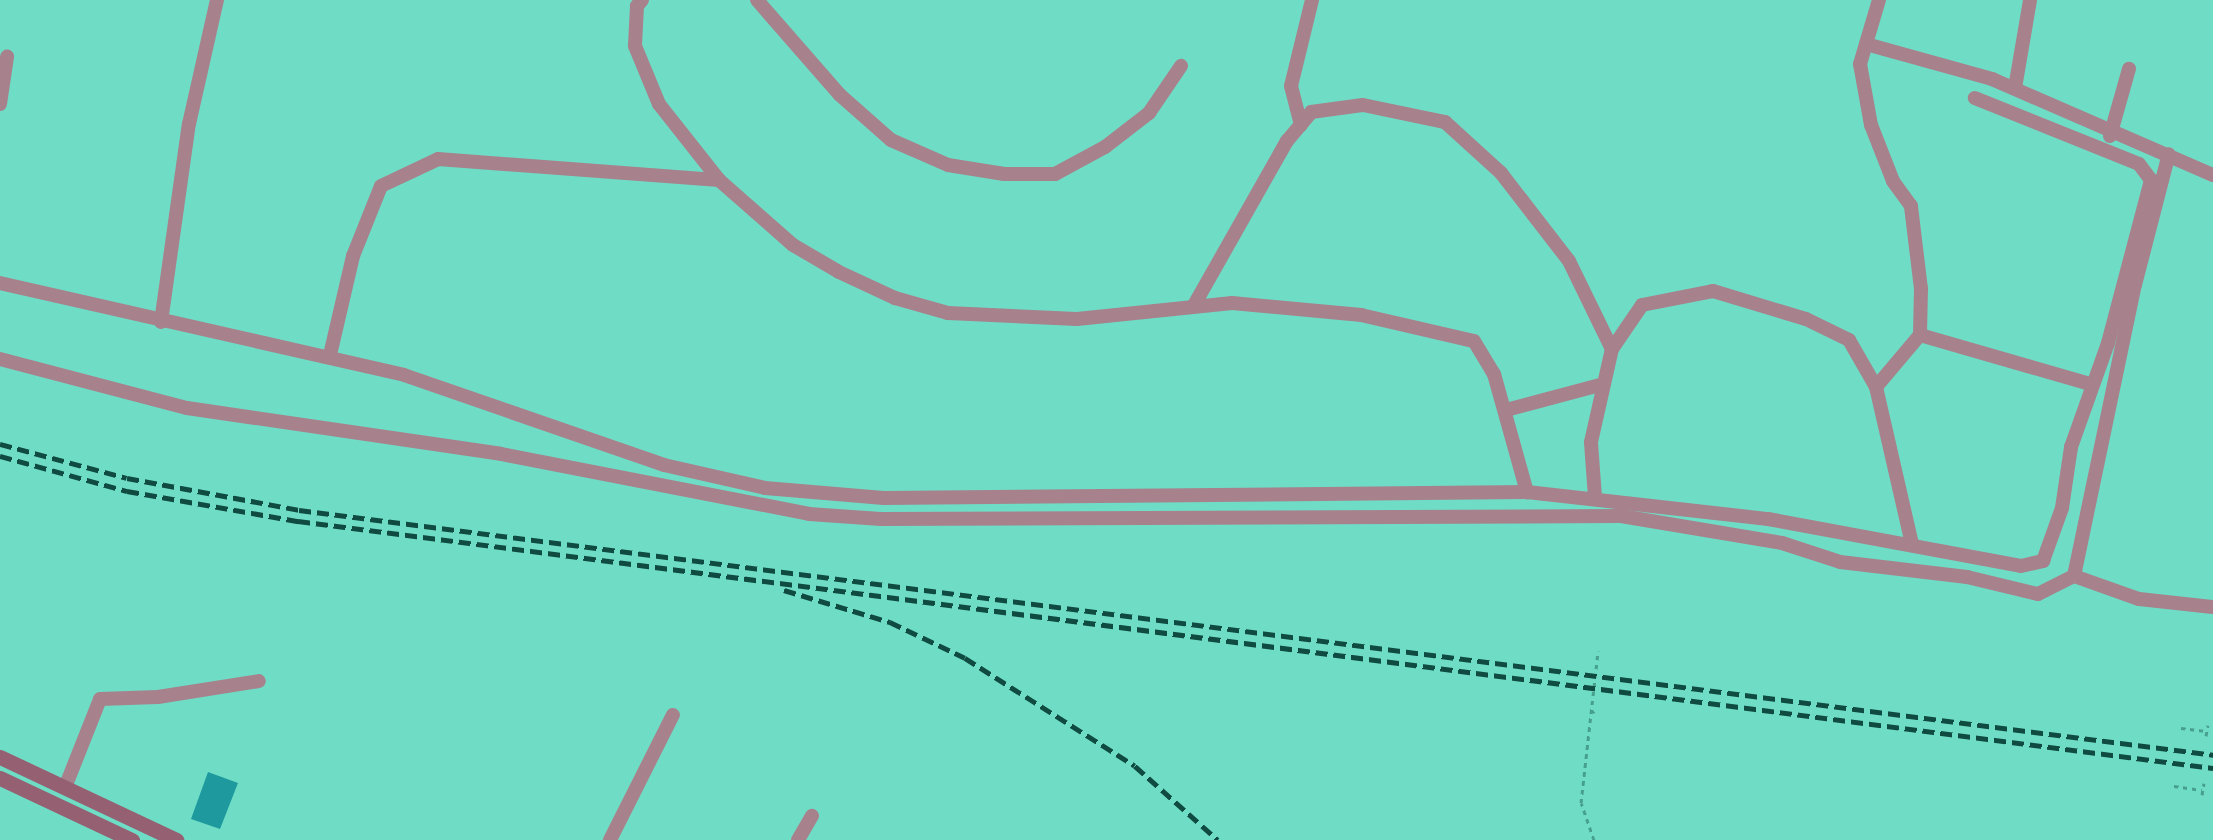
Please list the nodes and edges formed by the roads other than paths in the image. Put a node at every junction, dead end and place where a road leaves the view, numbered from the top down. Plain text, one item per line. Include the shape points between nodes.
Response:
1 (218, 0) edge
2 (642, 0) edge
3 (757, 0) edge
4 (1312, 0) edge
5 (1879, 0) edge
6 (2031, 0) edge
7 (1866, 44) junction
8 (7, 57) dead end
9 (1181, 66) dead end
10 (2129, 69) dead end
11 (2015, 88) junction
12 (1976, 98) dead end
13 (0, 104) edge
14 (1301, 125) junction
15 (2112, 129) junction
16 (2107, 150) junction
17 (2169, 154) junction
18 (2213, 175) edge
19 (719, 180) junction
20 (0, 283) edge
21 (1193, 307) junction
22 (161, 322) junction
23 (1920, 335) junction
24 (1612, 349) junction
25 (330, 356) junction
26 (0, 359) edge
27 (1604, 384) junction
28 (2090, 384) junction
29 (1876, 387) junction
30 (1506, 410) junction
31 (1527, 492) junction
32 (1595, 497) junction
33 (1912, 544) junction
34 (2074, 576) junction
35 (2213, 608) edge
36 (259, 681) dead end
37 (673, 715) dead end
38 (0, 757) edge
39 (0, 778) edge
40 (66, 785) junction
41 (812, 816) dead end
42 (132, 840) edge
43 (176, 840) edge
44 (610, 840) edge
45 (798, 840) edge

1 - 22 street via 189,124
2 - 19 street via 637,6 635,46 659,104
3 - 9 street via 840,95 891,140 948,165 1005,174 1055,174 1105,147 1149,113
4 - 14 street via 1291,86
5 - 7 street
6 - 11 street
7 - 11 street
7 - 23 street via 1860,64 1871,125 1893,181 1911,206 1922,289
8 - 13 street
10 - 15 street
11 - 15 street
12 - 16 street
14 - 21 street
14 - 24 street via 1311,112 1363,105 1445,122 1501,173 1569,261
15 - 16 street
15 - 17 street
16 - 28 street via 2139,164 2151,180 2108,343
17 - 18 street
17 - 34 street via 2135,285
19 - 21 street via 793,245 839,272 895,298 948,313 1077,319
19 - 25 street via 438,159 381,186 353,256
20 - 22 street
21 - 30 street via 1232,303 1361,315 1474,341 1494,374
22 - 25 street
23 - 28 street
23 - 29 street
24 - 27 street
24 - 29 street via 1642,305 1713,291 1806,319 1849,340
25 - 31 street via 404,375 664,465 765,488 884,498
26 - 34 street via 187,408 501,454 809,514 881,519 1621,516 1782,543 1840,562 1967,577 2038,594
27 - 30 street
27 - 32 street via 1591,442
28 - 33 street via 2043,561 2021,566
29 - 33 street
30 - 31 street
31 - 32 street
32 - 33 street
34 - 35 street via 2139,599
36 - 40 street via 158,697 100,699
37 - 44 street
38 - 40 main road
39 - 42 main road
40 - 43 main road
41 - 45 street

